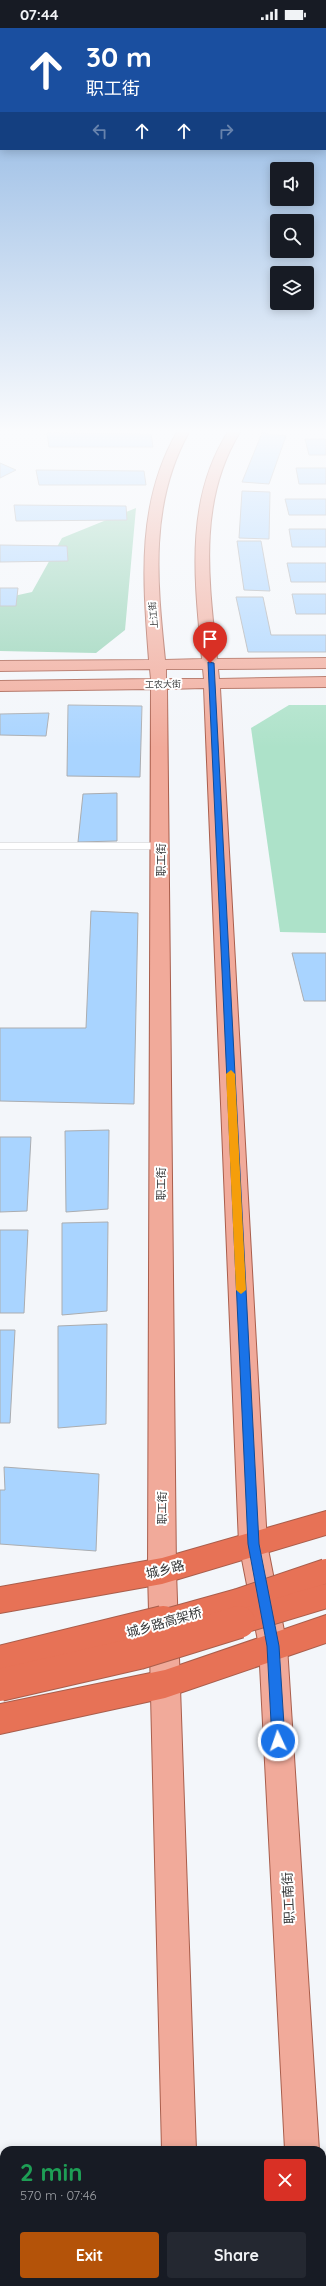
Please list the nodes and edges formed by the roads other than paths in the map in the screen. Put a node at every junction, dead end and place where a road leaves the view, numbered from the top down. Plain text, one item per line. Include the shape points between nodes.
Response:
1 (152, 537) edge
2 (202, 537) edge
3 (326, 663) edge
4 (0, 666) edge
5 (211, 673) junction
6 (158, 674) junction
7 (326, 682) edge
8 (0, 686) edge
9 (0, 846) edge
10 (161, 846) junction
11 (326, 1523) edge
12 (253, 1544) junction
13 (162, 1571) junction
14 (326, 1571) edge
15 (326, 1596) edge
16 (0, 1600) edge
17 (326, 1629) edge
18 (273, 1646) junction
19 (0, 1662) edge
20 (165, 1684) junction
21 (0, 1685) edge
22 (0, 1719) edge
23 (179, 2146) edge
24 (302, 2146) edge

1 - 6 main road, 上江街 via 150,582
2 - 5 main road
3 - 5 main road, 工农大街
4 - 6 main road, 工农大街
5 - 6 main road, 工农大街
5 - 7 main road, 工农大街
5 - 12 main road
6 - 8 main road, 工农大街
6 - 10 main road, 职工街
9 - 10 lane
10 - 13 main road, 职工街
11 - 12 highway, 城乡路
12 - 13 highway, 城乡路
12 - 18 main road
13 - 16 highway, 城乡路
13 - 20 main road, 职工街
14 - 19 highway, 城乡路高架桥, bridge via 238,1601 129,1632
15 - 21 highway, 城乡路高架桥, bridge via 138,1653
17 - 18 highway
18 - 20 highway
18 - 24 main road, 职工南街
20 - 22 highway
20 - 23 main road

